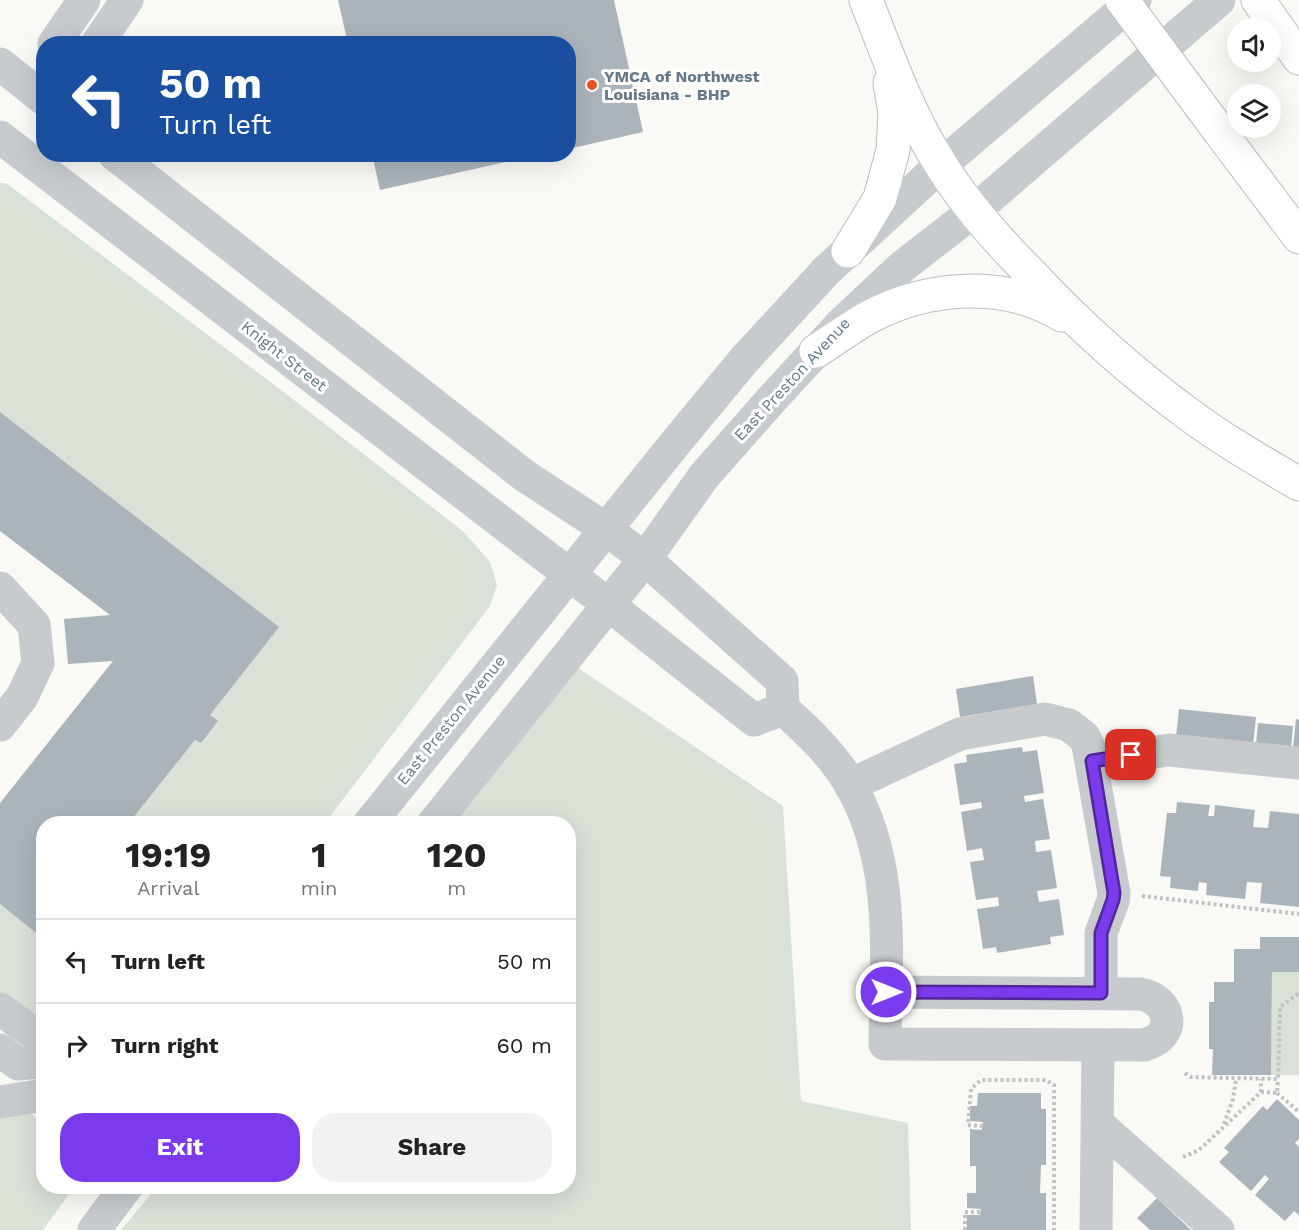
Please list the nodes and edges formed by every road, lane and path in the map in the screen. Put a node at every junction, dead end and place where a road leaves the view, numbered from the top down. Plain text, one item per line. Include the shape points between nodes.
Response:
1 (84, 0) edge
2 (127, 0) edge
3 (866, 0) edge
4 (1122, 0) edge
5 (1135, 0) edge
6 (1219, 0) edge
7 (1258, 0) edge
8 (59, 36) edge
9 (102, 36) edge
10 (885, 49) junction
11 (1299, 58) edge
12 (5, 152) edge
13 (124, 162) edge
14 (941, 165) junction
15 (974, 211) junction
16 (1299, 237) edge
17 (848, 251) junction
18 (1086, 329) junction
19 (816, 351) junction
20 (1299, 484) edge
21 (606, 529) junction
22 (645, 559) junction
23 (568, 575) junction
24 (0, 588) edge
25 (609, 605) junction
26 (783, 709) junction
27 (0, 725) edge
28 (1092, 761) junction
29 (1299, 763) edge
30 (850, 785) junction
31 (375, 816) edge
32 (439, 816) edge
33 (1114, 893) junction
34 (1299, 914) edge
35 (886, 992) junction
36 (1090, 993) junction
37 (1299, 993) edge
38 (0, 1009) edge
39 (36, 1035) edge
40 (1089, 1045) junction
41 (0, 1050) edge
42 (36, 1064) edge
43 (1185, 1074) dead end
44 (1236, 1079) junction
45 (1261, 1079) junction
46 (1278, 1079) junction
47 (1261, 1092) junction
48 (1277, 1092) junction
49 (36, 1096) edge
50 (0, 1102) edge
51 (1299, 1112) edge
52 (1098, 1124) junction
53 (1223, 1125) junction
54 (983, 1126) dead end
55 (1183, 1157) dead end
56 (121, 1194) edge
57 (980, 1212) dead end
58 (94, 1230) edge
59 (965, 1230) edge
60 (1054, 1230) edge
61 (1096, 1230) edge
62 (1218, 1230) edge

1 - 8 street
2 - 9 street
3 - 10 main road
4 - 16 main road, bridge
5 - 14 street, East Preston Avenue
6 - 15 street, East Preston Avenue
7 - 11 main road
10 - 14 main road via 902,93
10 - 17 main road via 895,113 892,150 880,198
12 - 23 street, Knight Street
13 - 21 street via 525,476
14 - 15 main road
14 - 17 street, East Preston Avenue
15 - 18 main road
15 - 19 street, East Preston Avenue via 903,266
17 - 21 street, East Preston Avenue via 744,360
18 - 19 main road via 1054,310 1019,297 983,290 950,291 906,300 870,316
18 - 20 main road via 1188,414
19 - 22 street, East Preston Avenue via 704,476
21 - 22 street
21 - 23 street, East Preston Avenue
22 - 25 street, East Preston Avenue
22 - 26 street via 782,681
23 - 25 street, Knight Street
23 - 31 street, East Preston Avenue
24 - 27 street via 34,625 38,663 22,697
25 - 26 street, Knight Street via 754,720
25 - 32 street, East Preston Avenue
26 - 30 street via 809,732
28 - 29 street via 1169,750
28 - 30 street via 1088,745 1078,731 1069,724 1045,719 960,734
28 - 33 street
30 - 35 street via 872,837 884,889
33 - 34 path
33 - 36 street via 1101,933
35 - 36 street
35 - 40 street via 885,1044
36 - 40 street
36 - 40 street via 1147,995 1161,1005 1167,1020 1163,1034 1149,1044
37 - 46 path via 1280,1007
38 - 39 street
40 - 52 street
41 - 42 street via 18,1064
43 - 44 path
44 - 45 path
44 - 53 path
45 - 46 path
45 - 47 path
46 - 48 path
47 - 48 path
47 - 53 path
48 - 51 path
49 - 50 street
52 - 61 street
52 - 62 street
53 - 55 path via 1199,1150
54 - 60 path via 968,1125 972,1089 981,1080 1046,1080 1054,1085
56 - 58 street
57 - 59 path via 965,1212

